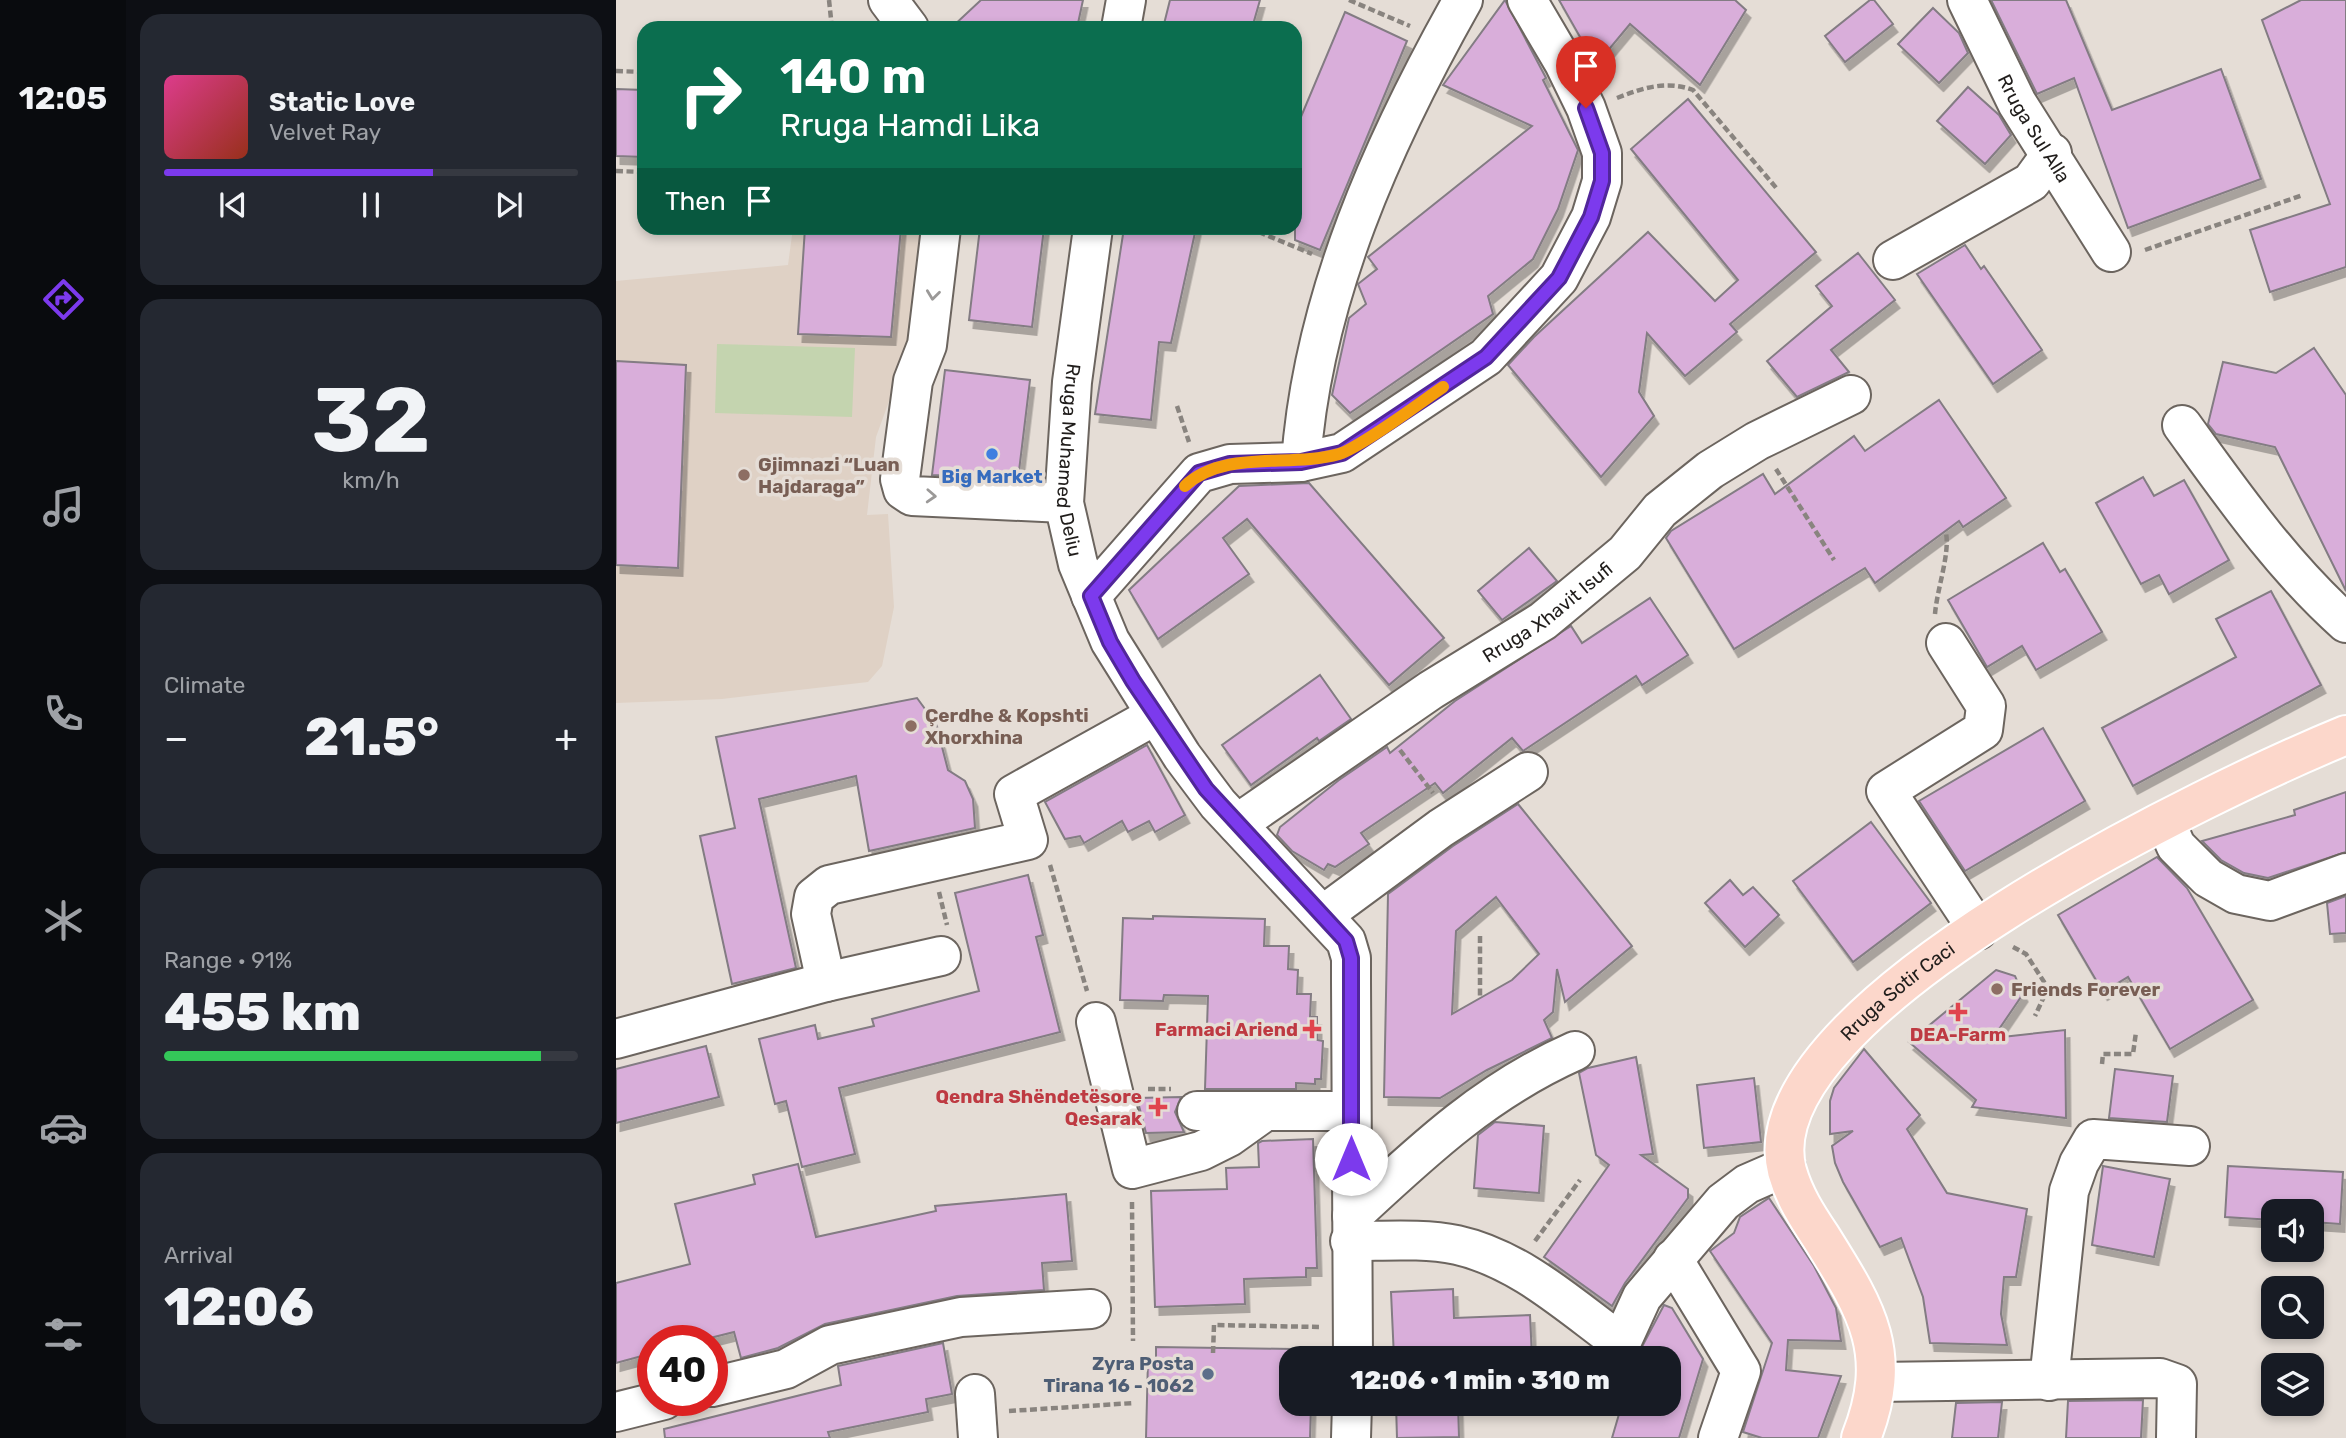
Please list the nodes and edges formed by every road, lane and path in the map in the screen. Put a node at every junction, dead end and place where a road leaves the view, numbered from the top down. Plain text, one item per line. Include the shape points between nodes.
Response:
1 (828, 0) edge
2 (888, 0) edge
3 (1126, 0) edge
4 (1349, 0) edge
5 (1464, 0) edge
6 (1527, 0) edge
7 (1967, 0) edge
8 (831, 21) edge
9 (904, 21) edge
10 (1122, 21) edge
11 (1441, 39) junction
12 (616, 71) edge
13 (637, 72) edge
14 (1586, 108) junction
15 (2052, 153) junction
16 (616, 170) edge
17 (637, 172) edge
18 (1778, 190) dead end
19 (2304, 195) dead end
20 (940, 235) edge
21 (1092, 235) edge
22 (1266, 235) edge
23 (2111, 252) joint
24 (1894, 260) dead end
25 (1339, 266) junction
26 (1852, 395) dead end
27 (2182, 425) dead end
28 (1757, 441) junction
29 (1301, 462) junction
30 (1064, 503) junction
31 (1946, 533) dead end
32 (1834, 560) dead end
33 (1091, 596) junction
34 (2346, 623) edge
35 (1940, 631) joint
36 (1156, 715) junction
37 (1380, 725) junction
38 (2346, 735) edge
39 (1528, 772) dead end
40 (1438, 799) dead end
41 (2165, 821) junction
42 (1237, 824) junction
43 (1028, 840) junction
44 (2346, 873) edge
45 (936, 879) dead end
46 (1323, 915) junction
47 (1978, 930) junction
48 (1480, 936) dead end
49 (945, 944) joint
50 (826, 982) junction
51 (1480, 998) dead end
52 (2035, 1016) dead end
53 (1096, 1022) joint
54 (2136, 1032) dead end
55 (616, 1039) edge
56 (1575, 1051) dead end
57 (2102, 1064) dead end
58 (1112, 1088) junction
59 (1197, 1111) joint
60 (1350, 1111) junction
61 (1264, 1112) junction
62 (2190, 1146) dead end
63 (1786, 1167) junction
64 (1132, 1170) junction
65 (1580, 1180) dead end
66 (1351, 1229) junction
67 (1534, 1243) dead end
68 (1673, 1259) junction
69 (1091, 1309) dead end
70 (1133, 1341) dead end
71 (1353, 1343) edge
72 (1213, 1353) dead end
73 (2049, 1381) junction
74 (1877, 1382) junction
75 (728, 1383) edge
76 (975, 1394) dead end
77 (1134, 1403) dead end
78 (637, 1407) edge
79 (1011, 1411) dead end
80 (616, 1412) edge
81 (1352, 1416) edge
82 (978, 1438) edge
83 (1351, 1438) edge
84 (1718, 1438) edge
85 (1861, 1438) edge
86 (2176, 1438) edge

1 - 8 path
2 - 9 street
3 - 10 street
4 - 11 path
5 - 11 street
6 - 14 street
7 - 15 street, Rruga Sul Alla via 2017,103
11 - 25 street via 1398,122
12 - 13 path
14 - 18 path via 1647,87 1677,84 1693,90
14 - 29 street via 1602,153 1602,181 1591,217 1559,278 1486,357 1342,453
15 - 23 street, Rruga Sul Alla
15 - 24 street via 2031,182
16 - 17 path
19 - 23 path via 2123,257
20 -> 30 street via 927,345 913,381 900,479 904,490 912,496
21 - 30 street, Rruga Muhamed Deliu via 1072,382
22 - 25 path
25 - 29 street via 1311,390
26 - 28 street, Rruga Xhavit Isufi
27 - 34 street via 2280,555
28 - 32 path
28 - 37 street, Rruga Xhavit Isufi via 1710,470 1660,510 1625,553 1543,621
29 - 33 street via 1230,464 1199,473
30 - 33 street, Rruga Muhamed Deliu via 1078,564
31 - 35 path via 1949,547 1938,584
33 - 36 street, Rruga Muhamed Deliu via 1110,642
35 - 47 street via 1986,706 1983,730 1886,791
36 - 42 street, Rruga Muhamed Deliu via 1206,789
36 - 43 street via 1014,794
37 - 40 path
37 - 42 street, Rruga Xhavit Isufi
38 - 41 main road, Rruga Sotir Caci
39 - 46 street via 1441,828
41 - 44 street via 2176,846 2208,878 2236,894 2270,901
41 - 47 main road, Rruga Sotir Caci via 2117,844
42 - 46 street, Rruga Muhamed Deliu
43 - 50 street via 828,885 814,897 811,914
43 - 53 path via 1041,835
45 - 49 path
46 - 60 street, Rruga Muhamed Deliu via 1346,941 1351,958
47 - 52 path via 2026,954 2038,971 2048,988
47 - 63 main road, Rruga Sotir Caci via 1886,997 1825,1055 1788,1122
48 - 51 path
49 - 50 street
50 - 55 street
53 - 58 street
54 - 57 path via 2133,1054 2103,1054
56 - 66 street via 1507,1088 1442,1132
58 - 59 path via 1183,1090
58 - 64 street
59 - 61 street
60 - 61 street
60 - 66 street, Rruga Muhamed Deliu
61 - 64 street via 1201,1151
62 - 73 street via 2093,1139 2069,1191
63 - 68 street via 1747,1184 1723,1202
63 - 74 main road, Rruga Sotir Caci via 1802,1208 1866,1315 1878,1358
64 - 70 path
65 - 67 path
66 - 68 street via 1456,1245 1489,1255 1517,1268 1621,1343 1642,1297
66 - 71 street, Rruga Muhamed Deliu
68 - 84 street via 1741,1371
69 - 75 street via 961,1317 830,1345 786,1368
71 - 72 path via 1214,1325
73 - 74 street
73 - 86 street via 2160,1378 2177,1384
74 - 85 main road, Rruga Sotir Caci
76 - 82 street
77 - 79 path
78 - 80 street
81 - 83 street

